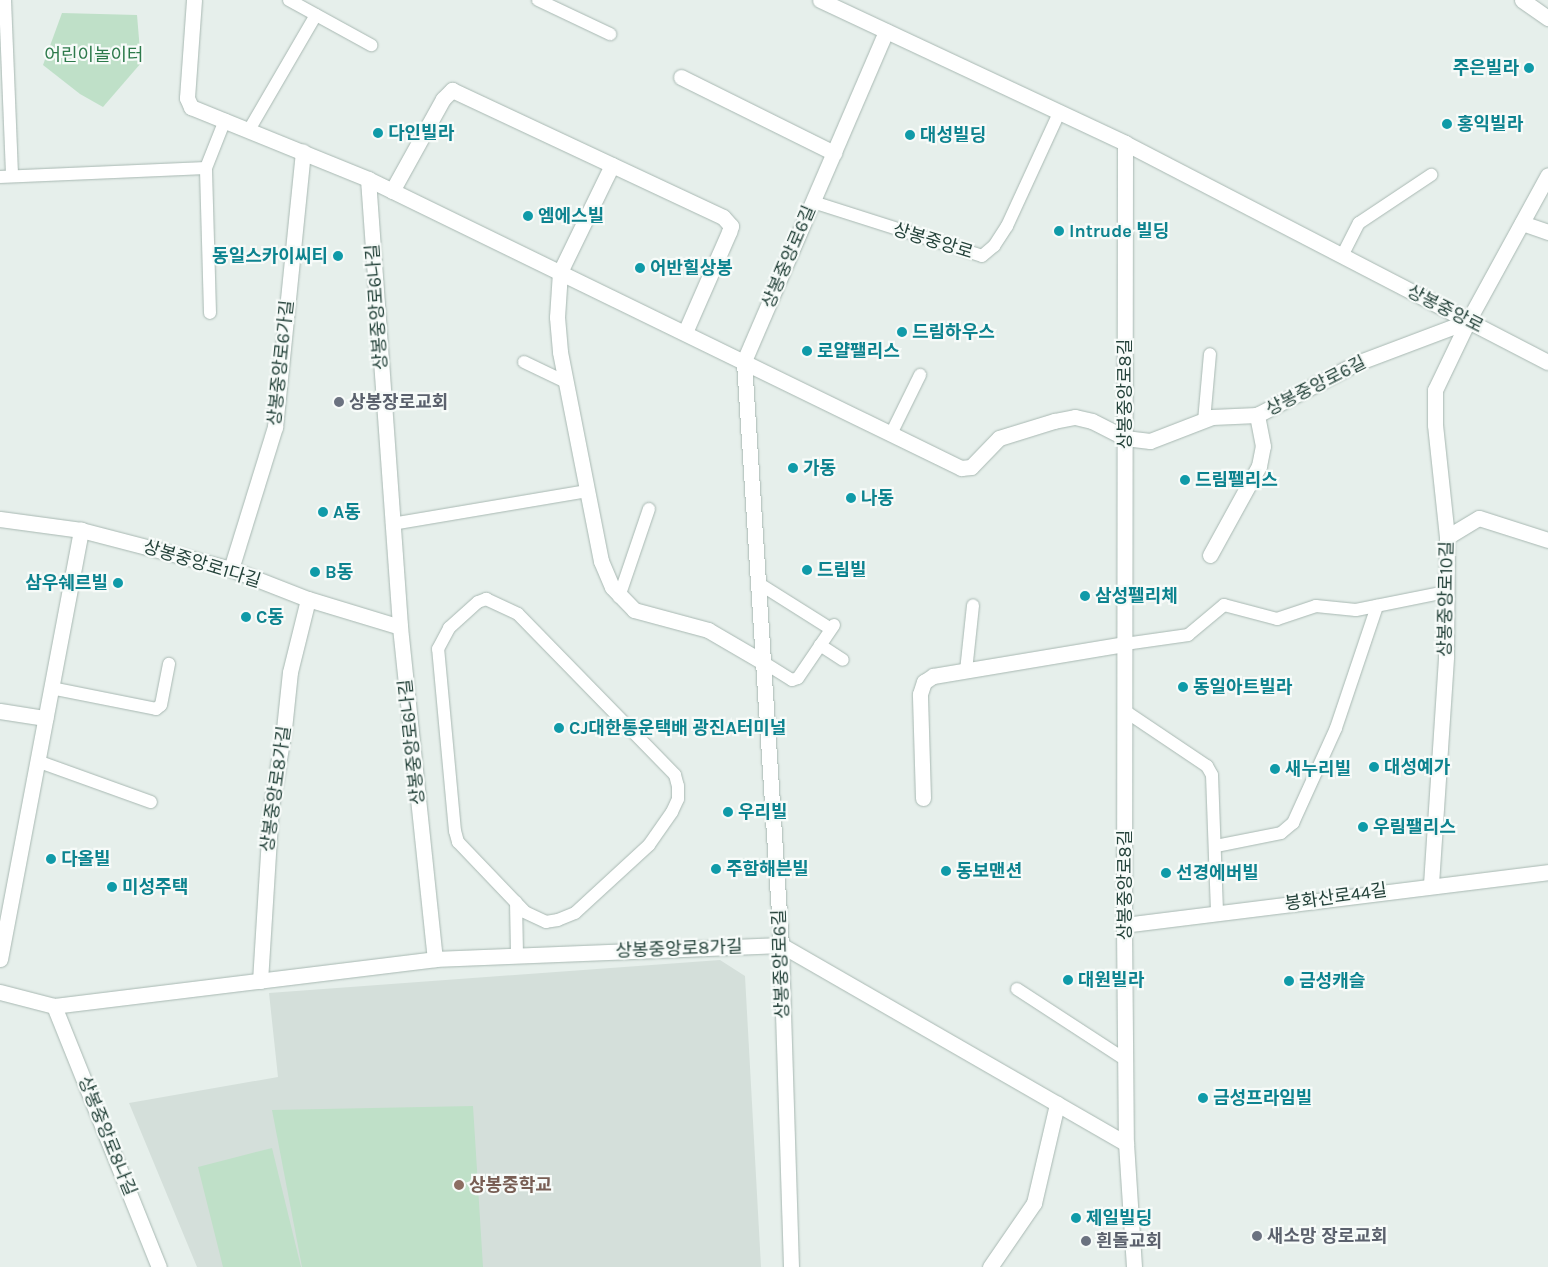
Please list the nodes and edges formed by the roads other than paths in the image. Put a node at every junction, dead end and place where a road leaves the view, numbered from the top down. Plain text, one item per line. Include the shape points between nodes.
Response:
1 (6, 0) edge
2 (194, 0) edge
3 (289, 0) edge
4 (538, 0) edge
5 (820, 0) edge
6 (1522, 0) edge
7 (316, 15) junction
8 (1548, 18) edge
9 (886, 31) junction
10 (610, 34) dead end
11 (371, 45) dead end
12 (681, 77) dead end
13 (1059, 113) junction
14 (225, 120) junction
15 (249, 130) junction
16 (1125, 144) junction
17 (303, 151) junction
18 (834, 153) junction
19 (612, 165) junction
20 (206, 168) junction
21 (1431, 174) dead end
22 (1548, 175) edge
23 (6, 177) edge
24 (368, 179) junction
25 (392, 191) junction
26 (813, 202) junction
27 (1522, 223) junction
28 (1548, 232) edge
29 (1342, 256) junction
30 (560, 272) junction
31 (210, 313) dead end
32 (1468, 321) junction
33 (685, 332) junction
34 (1210, 354) dead end
35 (744, 361) junction
36 (524, 362) dead end
37 (1548, 362) edge
38 (920, 375) dead end
39 (566, 382) junction
40 (1257, 415) junction
41 (1204, 421) junction
42 (891, 434) junction
43 (1124, 438) junction
44 (587, 491) junction
45 (649, 509) dead end
46 (0, 519) edge
47 (392, 524) junction
48 (81, 530) junction
49 (1447, 537) junction
50 (1548, 540) edge
51 (1210, 555) dead end
52 (231, 569) junction
53 (758, 584) junction
54 (1446, 592) junction
55 (619, 596) junction
56 (308, 599) junction
57 (973, 605) dead end
58 (1378, 606) junction
59 (400, 627) junction
60 (1125, 644) junction
61 (820, 645) junction
62 (843, 660) dead end
63 (763, 662) junction
64 (169, 664) dead end
65 (966, 671) junction
66 (51, 688) junction
67 (0, 711) edge
68 (1125, 711) junction
69 (45, 718) junction
70 (37, 760) junction
71 (923, 798) dead end
72 (150, 802) dead end
73 (1216, 846) junction
74 (1548, 872) edge
75 (1431, 884) junction
76 (516, 902) junction
77 (1217, 913) junction
78 (1124, 925) junction
79 (781, 945) junction
80 (517, 955) junction
81 (0, 959) edge
82 (435, 959) junction
83 (260, 980) junction
84 (1018, 989) dead end
85 (0, 992) edge
86 (54, 1006) junction
87 (1126, 1060) junction
88 (1057, 1104) junction
89 (1126, 1143) junction
90 (159, 1267) edge
91 (791, 1267) edge
92 (990, 1267) edge
93 (1134, 1267) edge

1 - 23 lane
2 - 14 street via 187,103
3 - 7 lane
4 - 10 lane
5 - 9 street, 상봉중앙로
6 - 8 street
7 - 11 lane
7 - 15 lane
9 - 13 street, 상봉중앙로
9 - 18 street, 상봉중앙로6길
12 - 18 street
13 - 16 street, 상봉중앙로
13 - 26 lane, 상봉중앙로 via 1007,226 994,246 982,256
14 - 15 street
14 - 20 lane
15 - 17 street
16 - 29 street, 상봉중앙로
16 - 43 street, 상봉중앙로8길
17 - 24 street
17 - 52 street, 상봉중앙로6가길 via 275,427
18 - 26 street, 상봉중앙로6길
19 - 25 street via 452,90 443,99
19 - 30 street
19 - 33 street via 723,217 731,226
20 - 23 lane
20 - 31 lane
21 - 29 lane via 1359,222
22 - 27 street, 상봉중앙로10길
24 - 25 street
24 - 47 street, 상봉중앙로6나길
25 - 30 street
26 - 35 street, 상봉중앙로6길
27 - 28 street
27 - 32 street, 상봉중앙로10길
29 - 32 street, 상봉중앙로
30 - 33 street
30 - 39 street via 557,317
32 - 37 street, 상봉중앙로
32 - 40 street, 상봉중앙로6길 via 1358,364
32 - 49 street, 상봉중앙로10길 via 1435,390 1435,425
33 - 35 street
34 - 41 lane
35 - 42 street, 상봉중앙로6길
35 - 53 street, 상봉중앙로6길
36 - 39 lane
38 - 42 lane
39 - 44 street
40 - 41 street, 상봉중앙로6길 via 1219,416
40 - 51 street via 1263,446 1259,466
41 - 43 street, 상봉중앙로6길 via 1150,441
42 - 43 street, 상봉중앙로6길 via 966,469 999,438 1054,421 1075,417 1092,421
43 - 60 street, 상봉중앙로8길
44 - 47 lane
44 - 55 street via 600,562
45 - 55 lane
46 - 48 street, 상봉중앙로1다길
47 - 59 street, 상봉중앙로6나길
48 - 52 street, 상봉중앙로1다길
48 - 66 street
49 - 50 street via 1479,518
49 - 54 street, 상봉중앙로10길
52 - 56 street, 상봉중앙로1다길
53 - 61 lane via 832,627
53 - 63 street, 상봉중앙로6길
54 - 58 lane
54 - 75 street, 상봉중앙로10길 via 1446,656
55 - 63 street via 640,612 708,630
56 - 59 street, 상봉중앙로1다길
56 - 83 street, 상봉중앙로8가길 via 290,672 271,807
57 - 65 lane
58 - 60 lane via 1351,610 1316,606 1277,619 1224,605 1188,636
58 - 73 lane via 1336,728 1293,823 1282,833
59 - 82 street, 상봉중앙로6나길
60 - 65 street
60 - 68 street, 상봉중앙로8길
61 - 62 lane
61 - 63 lane via 795,680
63 - 79 street, 상봉중앙로6길
64 - 66 lane via 161,704 156,709
65 - 71 street via 933,676 921,688
66 - 69 street
67 - 69 street
68 - 73 lane via 1210,770
68 - 78 street, 상봉중앙로8길
69 - 70 street
70 - 72 lane
70 - 81 street
73 - 77 lane
74 - 75 street, 봉화산로44길
75 - 77 street, 봉화산로44길
76 - 76 lane via 458,842 453,813 438,649 449,628 478,602 486,599 518,614 675,775 678,786 678,799 672,812 649,845 576,913 546,922 525,912
76 - 80 lane
77 - 78 street, 봉화산로44길
78 - 87 street, 상봉중앙로8길
79 - 80 street, 상봉중앙로8가길
79 - 88 street
79 - 91 street, 상봉중앙로6길
80 - 82 street, 상봉중앙로8가길
82 - 83 street, 상봉중앙로8가길
83 - 86 street, 상봉중앙로8가길
84 - 87 lane
85 - 86 street, 상봉중앙로8가길
86 - 90 street, 상봉중앙로8나길
87 - 89 street, 상봉중앙로8길
88 - 89 street
88 - 92 street via 1034,1203
89 - 93 street, 상봉중앙로8길

